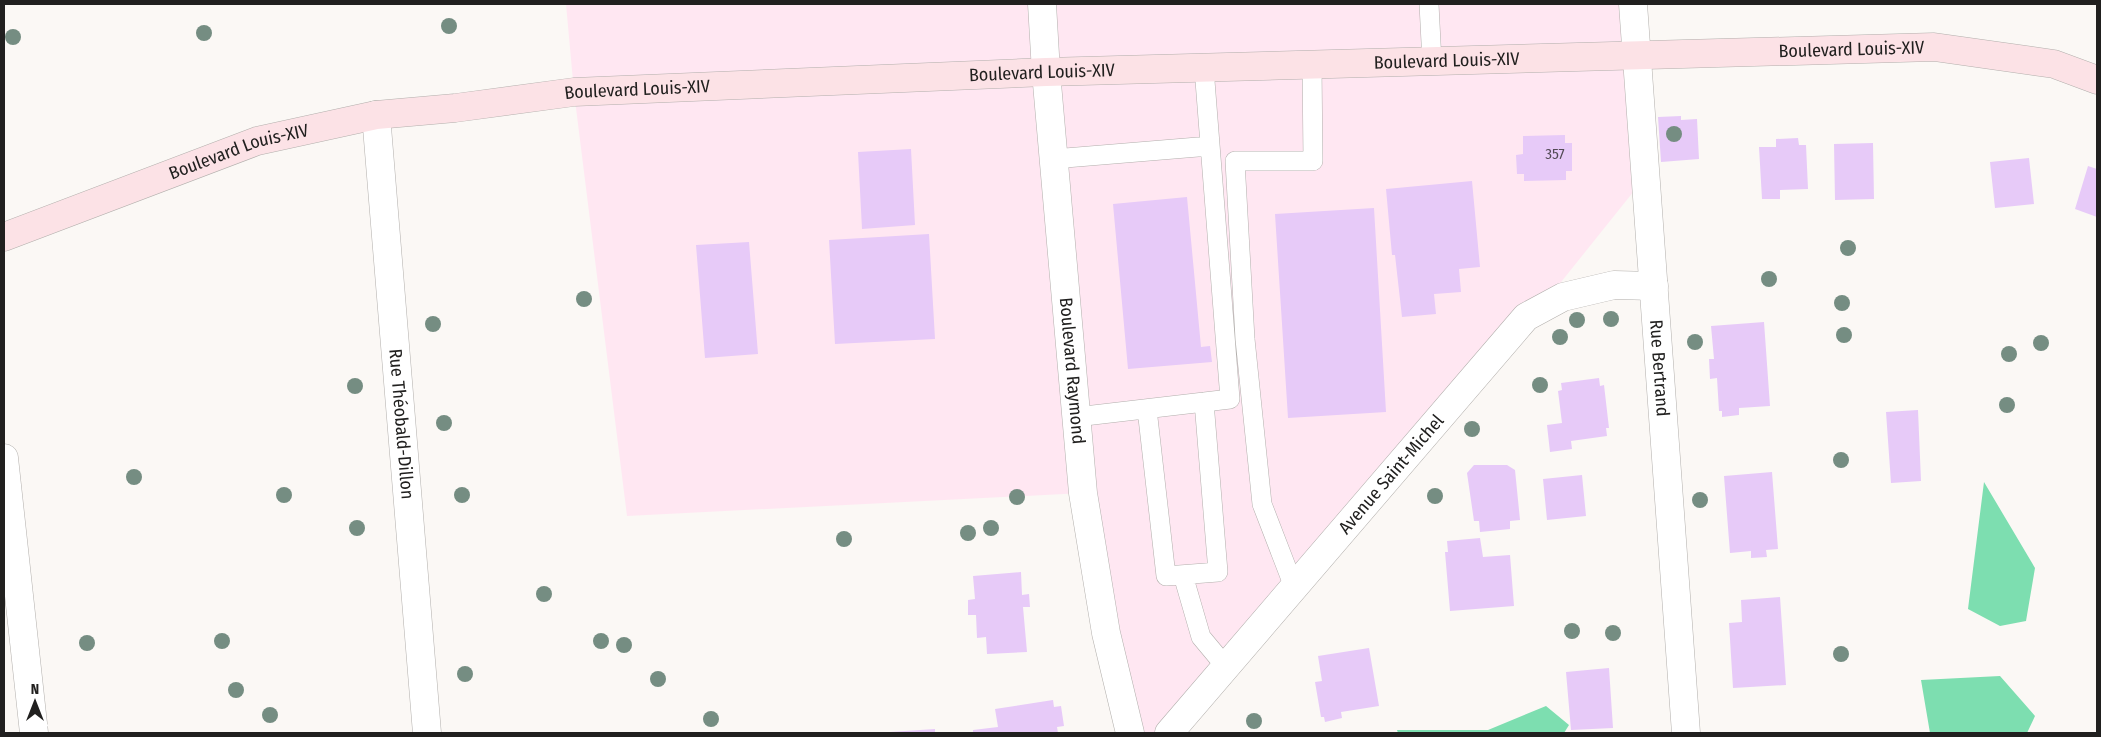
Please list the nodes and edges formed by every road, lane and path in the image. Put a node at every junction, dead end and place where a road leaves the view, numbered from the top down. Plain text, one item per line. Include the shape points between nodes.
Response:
1 (1042, 4) edge
2 (1428, 4) edge
3 (1633, 4) edge
4 (1638, 56) junction
5 (1432, 62) junction
6 (1312, 65) junction
7 (1204, 68) junction
8 (1046, 72) junction
9 (2097, 80) edge
10 (376, 115) junction
11 (1210, 146) junction
12 (1053, 159) junction
13 (4, 238) edge
14 (1654, 286) junction
15 (1204, 402) junction
16 (1147, 409) junction
17 (1076, 417) junction
18 (4, 458) edge
19 (1183, 575) junction
20 (1294, 587) junction
21 (1226, 667) junction
22 (34, 733) edge
23 (427, 733) edge
24 (1130, 733) edge
25 (1169, 733) edge
26 (1686, 733) edge

1 - 8 street, Boulevard Raymond
2 - 5 lane
3 - 4 street, Rue Bertrand
4 - 5 main road, Boulevard Louis-XIV
4 - 9 main road, Boulevard Louis-XIV via 1934,47 2054,64
4 - 14 street, Rue Bertrand
5 - 6 main road, Boulevard Louis-XIV
6 - 7 main road, Boulevard Louis-XIV
6 - 20 lane via 1313,161 1235,161 1245,339 1262,504
7 - 8 main road, Boulevard Louis-XIV
7 - 11 lane
8 - 10 main road, Boulevard Louis-XIV via 574,92
8 - 12 street, Boulevard Raymond
10 - 13 main road, Boulevard Louis-XIV via 257,141
10 - 23 street, Rue Théobald-Dillon
11 - 12 lane
11 - 15 lane via 1230,399
12 - 17 street, Boulevard Raymond
14 - 20 street, Avenue Saint-Michel via 1614,285 1563,297 1526,317
14 - 26 street, Rue Bertrand
15 - 16 lane
15 - 19 lane via 1218,572
16 - 17 lane
16 - 19 lane via 1166,576
17 - 24 street, Boulevard Raymond via 1083,493 1106,633
18 - 22 street
19 - 21 lane via 1201,637
20 - 21 street, Avenue Saint-Michel
21 - 25 street, Avenue Saint-Michel

